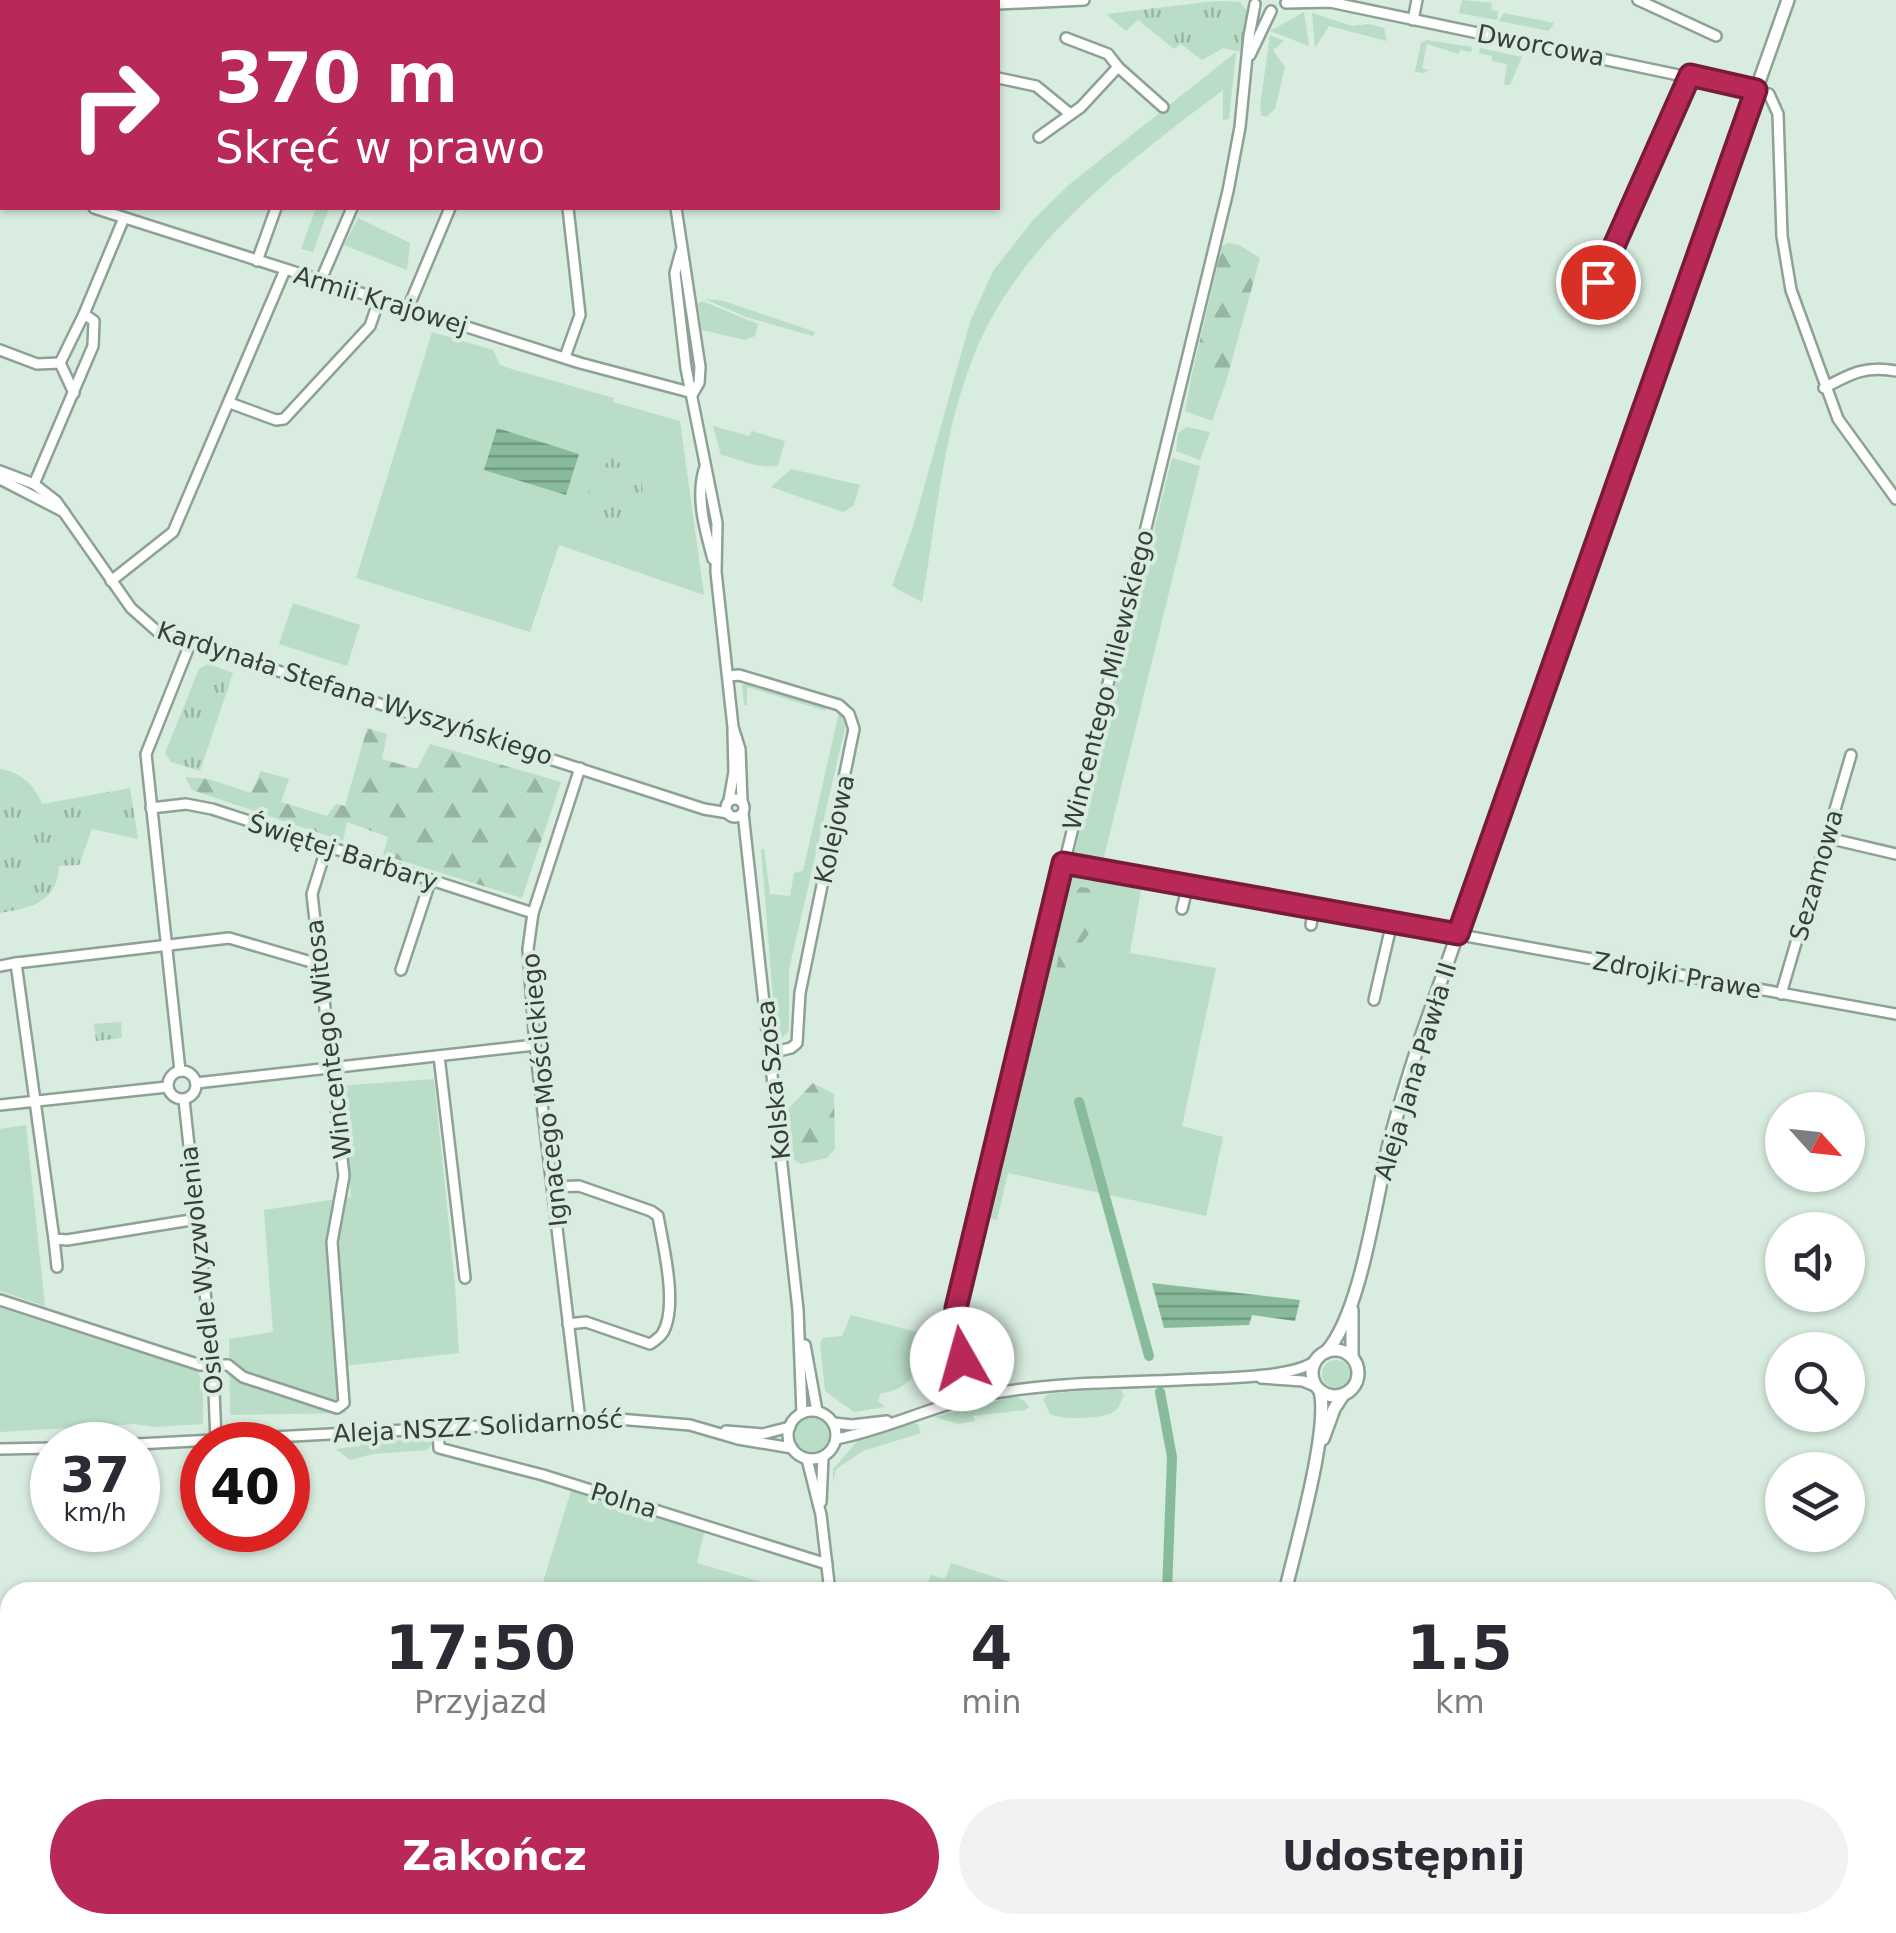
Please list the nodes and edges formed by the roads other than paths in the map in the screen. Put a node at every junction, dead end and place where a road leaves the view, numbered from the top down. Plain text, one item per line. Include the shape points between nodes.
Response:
1 (1079, 0) edge
2 (1418, 0) edge
3 (1638, 0) edge
4 (1788, 0) edge
5 (1324, 1) edge
6 (1253, 2) edge
7 (1287, 2) edge
8 (1000, 4) edge
9 (1271, 12) junction
10 (1413, 20) junction
11 (1716, 36) dead end
12 (1066, 38) dead end
13 (1249, 58) junction
14 (1118, 67) junction
15 (1690, 75) junction
16 (1000, 78) edge
17 (1756, 90) junction
18 (1163, 107) dead end
19 (1069, 113) junction
20 (1039, 136) dead end
21 (100, 210) edge
22 (275, 210) edge
23 (351, 210) edge
24 (449, 210) edge
25 (568, 210) edge
26 (676, 210) edge
27 (124, 218) junction
28 (681, 251) junction
29 (257, 261) junction
30 (284, 270) junction
31 (320, 282) junction
32 (379, 300) junction
33 (408, 308) junction
34 (84, 314) junction
35 (1584, 314) dead end
36 (0, 350) edge
37 (565, 358) junction
38 (60, 363) junction
39 (686, 368) junction
40 (1896, 370) edge
41 (670, 388) junction
42 (1824, 388) junction
43 (693, 393) junction
44 (74, 394) junction
45 (230, 404) junction
46 (698, 421) junction
47 (1, 475) edge
48 (34, 484) junction
49 (1896, 499) edge
50 (65, 513) junction
51 (111, 580) junction
52 (190, 644) junction
53 (728, 676) junction
54 (1851, 755) dead end
55 (580, 768) junction
56 (151, 808) junction
57 (734, 809) junction
58 (1828, 838) junction
59 (327, 846) junction
60 (1896, 854) edge
61 (1063, 863) junction
62 (430, 882) junction
63 (1188, 886) junction
64 (1314, 908) junction
65 (1182, 909) dead end
66 (533, 913) junction
67 (1392, 922) junction
68 (1311, 925) dead end
69 (1458, 934) junction
70 (167, 945) junction
71 (16, 964) junction
72 (318, 964) junction
73 (0, 966) edge
74 (400, 970) dead end
75 (1781, 994) junction
76 (1374, 1000) dead end
77 (1896, 1014) edge
78 (535, 1044) junction
79 (770, 1053) junction
80 (440, 1056) junction
81 (329, 1068) junction
82 (180, 1071) junction
83 (196, 1083) junction
84 (168, 1087) junction
85 (184, 1100) junction
86 (38, 1102) junction
87 (0, 1105) edge
88 (553, 1187) junction
89 (197, 1219) junction
90 (54, 1239) junction
91 (56, 1266) dead end
92 (465, 1278) dead end
93 (1353, 1296) junction
94 (0, 1300) edge
95 (798, 1310) junction
96 (568, 1324) junction
97 (1326, 1352) junction
98 (1352, 1358) junction
99 (962, 1359) junction
100 (1315, 1362) junction
101 (214, 1364) junction
102 (1244, 1377) junction
103 (1318, 1388) junction
104 (1344, 1395) junction
105 (974, 1398) junction
106 (947, 1404) junction
107 (818, 1411) junction
108 (802, 1413) junction
109 (580, 1420) junction
110 (895, 1420) junction
111 (216, 1422) edge
112 (833, 1423) junction
113 (438, 1427) junction
114 (790, 1427) junction
115 (718, 1431) junction
116 (310, 1435) edge
117 (836, 1439) junction
118 (30, 1448) edge
119 (792, 1448) junction
120 (0, 1449) edge
121 (823, 1457) junction
122 (807, 1459) junction
123 (1312, 1476) junction
124 (821, 1515) junction
125 (826, 1564) junction
126 (829, 1582) edge
127 (1286, 1582) edge

1 - 8 street
2 - 10 street
3 - 11 street
4 - 17 main road, Aleja Jana Pawła II
5 - 7 street, Dworcowa
5 - 10 street, Dworcowa
6 - 9 street
6 - 13 street, Wincentego Milewskiego
7 - 9 street
9 - 13 street, Wincentego Milewskiego
10 - 15 street, Dworcowa
12 - 14 street via 1108,54
13 - 61 street, Wincentego Milewskiego via 1228,191
14 - 18 street
14 - 19 street
15 - 17 street, Dworcowa
15 - 35 street
16 - 19 street via 1036,86
17 - 42 street via 1776,106 1791,290
17 - 69 main road, Aleja Jana Pawła II
19 - 20 street
21 - 27 street, Armii Krajowej
22 - 29 street
23 - 31 street
24 - 33 street
25 - 37 street via 580,314
26 - 28 street, Kolska Szosa
27 - 29 street, Armii Krajowej
27 - 34 street
28 - 39 street, Kolska Szosa via 675,273
28 - 43 street, Kolska Szosa via 700,367
29 - 30 street, Armii Krajowej
30 - 31 street, Armii Krajowej
30 - 45 street
31 - 32 street, Armii Krajowej
32 - 33 street, Armii Krajowej
32 - 45 street via 370,326 284,418
33 - 37 street, Armii Krajowej
34 - 38 street
34 - 44 street via 94,321 93,346
36 - 38 street via 37,364
37 - 41 street, Armii Krajowej
38 - 44 street
39 - 41 street via 685,378
39 - 43 street, Kolska Szosa
40 - 42 street via 1859,369
41 - 43 street, Armii Krajowej
41 - 46 street
42 - 49 street via 1845,433
43 - 46 street, Kolska Szosa
44 - 48 street
45 - 51 street via 173,532
46 - 53 street, Kolska Szosa via 717,523
47 - 48 street, Kardynała Stefana Wyszyńskiego
47 - 50 street, Kardynała Stefana Wyszyńskiego
48 - 50 street, Kardynała Stefana Wyszyńskiego
50 - 51 street, Kardynała Stefana Wyszyńskiego
51 - 52 street, Kardynała Stefana Wyszyńskiego via 141,620
52 - 55 street, Kardynała Stefana Wyszyńskiego
52 - 56 street via 146,754
53 - 57 street, Kolska Szosa via 740,749
53 - 79 street, Kolejowa via 839,705 854,726 800,993 798,1038 794,1047
54 - 58 street, Sezamowa
55 - 57 street, Kardynała Stefana Wyszyńskiego via 696,806
55 - 66 street, Ignacego Mościckiego
56 - 59 street, Świętej Barbary via 206,807
56 - 70 street
57 - 79 street, Kolska Szosa via 747,850
58 - 60 street
58 - 75 street, Sezamowa
59 - 62 street, Świętej Barbary
59 - 72 street, Wincentego Witosa via 312,894
61 - 63 street, Zdrojki Prawe
61 - 99 street, Wincentego Milewskiego via 956,1308
62 - 66 street, Świętej Barbary
62 - 74 street
63 - 64 street, Zdrojki Prawe
63 - 65 street
64 - 67 street, Zdrojki Prawe
64 - 68 street
66 - 78 street, Ignacego Mościckiego via 528,950
67 - 69 street, Zdrojki Prawe
67 - 76 street
69 - 75 street, Zdrojki Prawe
69 - 93 main road, Aleja Jana Pawła II via 1405,1086
70 - 71 street
70 - 72 street via 229,938
70 - 82 street
71 - 73 street
71 - 86 street
72 - 81 street, Wincentego Witosa
75 - 77 street, Zdrojki Prawe
78 - 80 street
78 - 88 street, Ignacego Mościckiego
79 - 95 street, Kolska Szosa
80 - 81 street
80 - 92 street
81 - 83 street
81 - 101 street, Wincentego Witosa via 344,1176 332,1242 346,1398 337,1408
82 - 83 street
82 - 84 street
83 - 85 street
84 - 85 street
84 - 86 street
85 - 89 street, Osiedle Wyzwolenia
86 - 87 street
86 - 90 street
88 - 96 street, Ignacego Mościckiego
88 - 96 street via 578,1186 652,1211 666,1261 670,1308 662,1335 650,1344 586,1322
89 - 90 street
89 - 101 street, Osiedle Wyzwolenia
90 - 91 street
93 - 97 main road, Aleja Jana Pawła II
93 - 98 main road, Aleja Jana Pawła II
94 - 101 street
95 - 107 street, Kolska Szosa
95 - 108 street, Kolska Szosa
96 - 109 street, Ignacego Mościckiego
97 - 98 main road via 1340,1350
97 - 100 main road
98 - 104 main road via 1358,1379
99 - 105 street, Wincentego Milewskiego
99 - 106 street, Wincentego Milewskiego via 959,1385
100 - 102 street
100 - 103 main road
101 - 111 street, Osiedle Wyzwolenia
102 - 103 street
102 - 105 street via 1040,1386
103 - 104 main road
103 - 123 main road
104 - 123 main road
105 - 106 street
106 - 110 street
107 - 108 street
107 - 112 street
108 - 114 street
109 - 113 street, Aleja NSZZ Solidarność
109 - 115 street, Aleja NSZZ Solidarność via 657,1421
110 - 112 street
110 - 117 street
112 - 117 street
113 - 116 street, Aleja NSZZ Solidarność
113 - 125 street, Polna via 439,1448
114 - 115 street, Aleja NSZZ Solidarność via 764,1434
114 - 119 street
115 - 119 street, Aleja NSZZ Solidarność
117 - 121 street
118 - 120 street
119 - 122 street
121 - 122 street
121 - 124 street
122 - 124 street
123 - 127 main road
124 - 125 street
125 - 126 street

